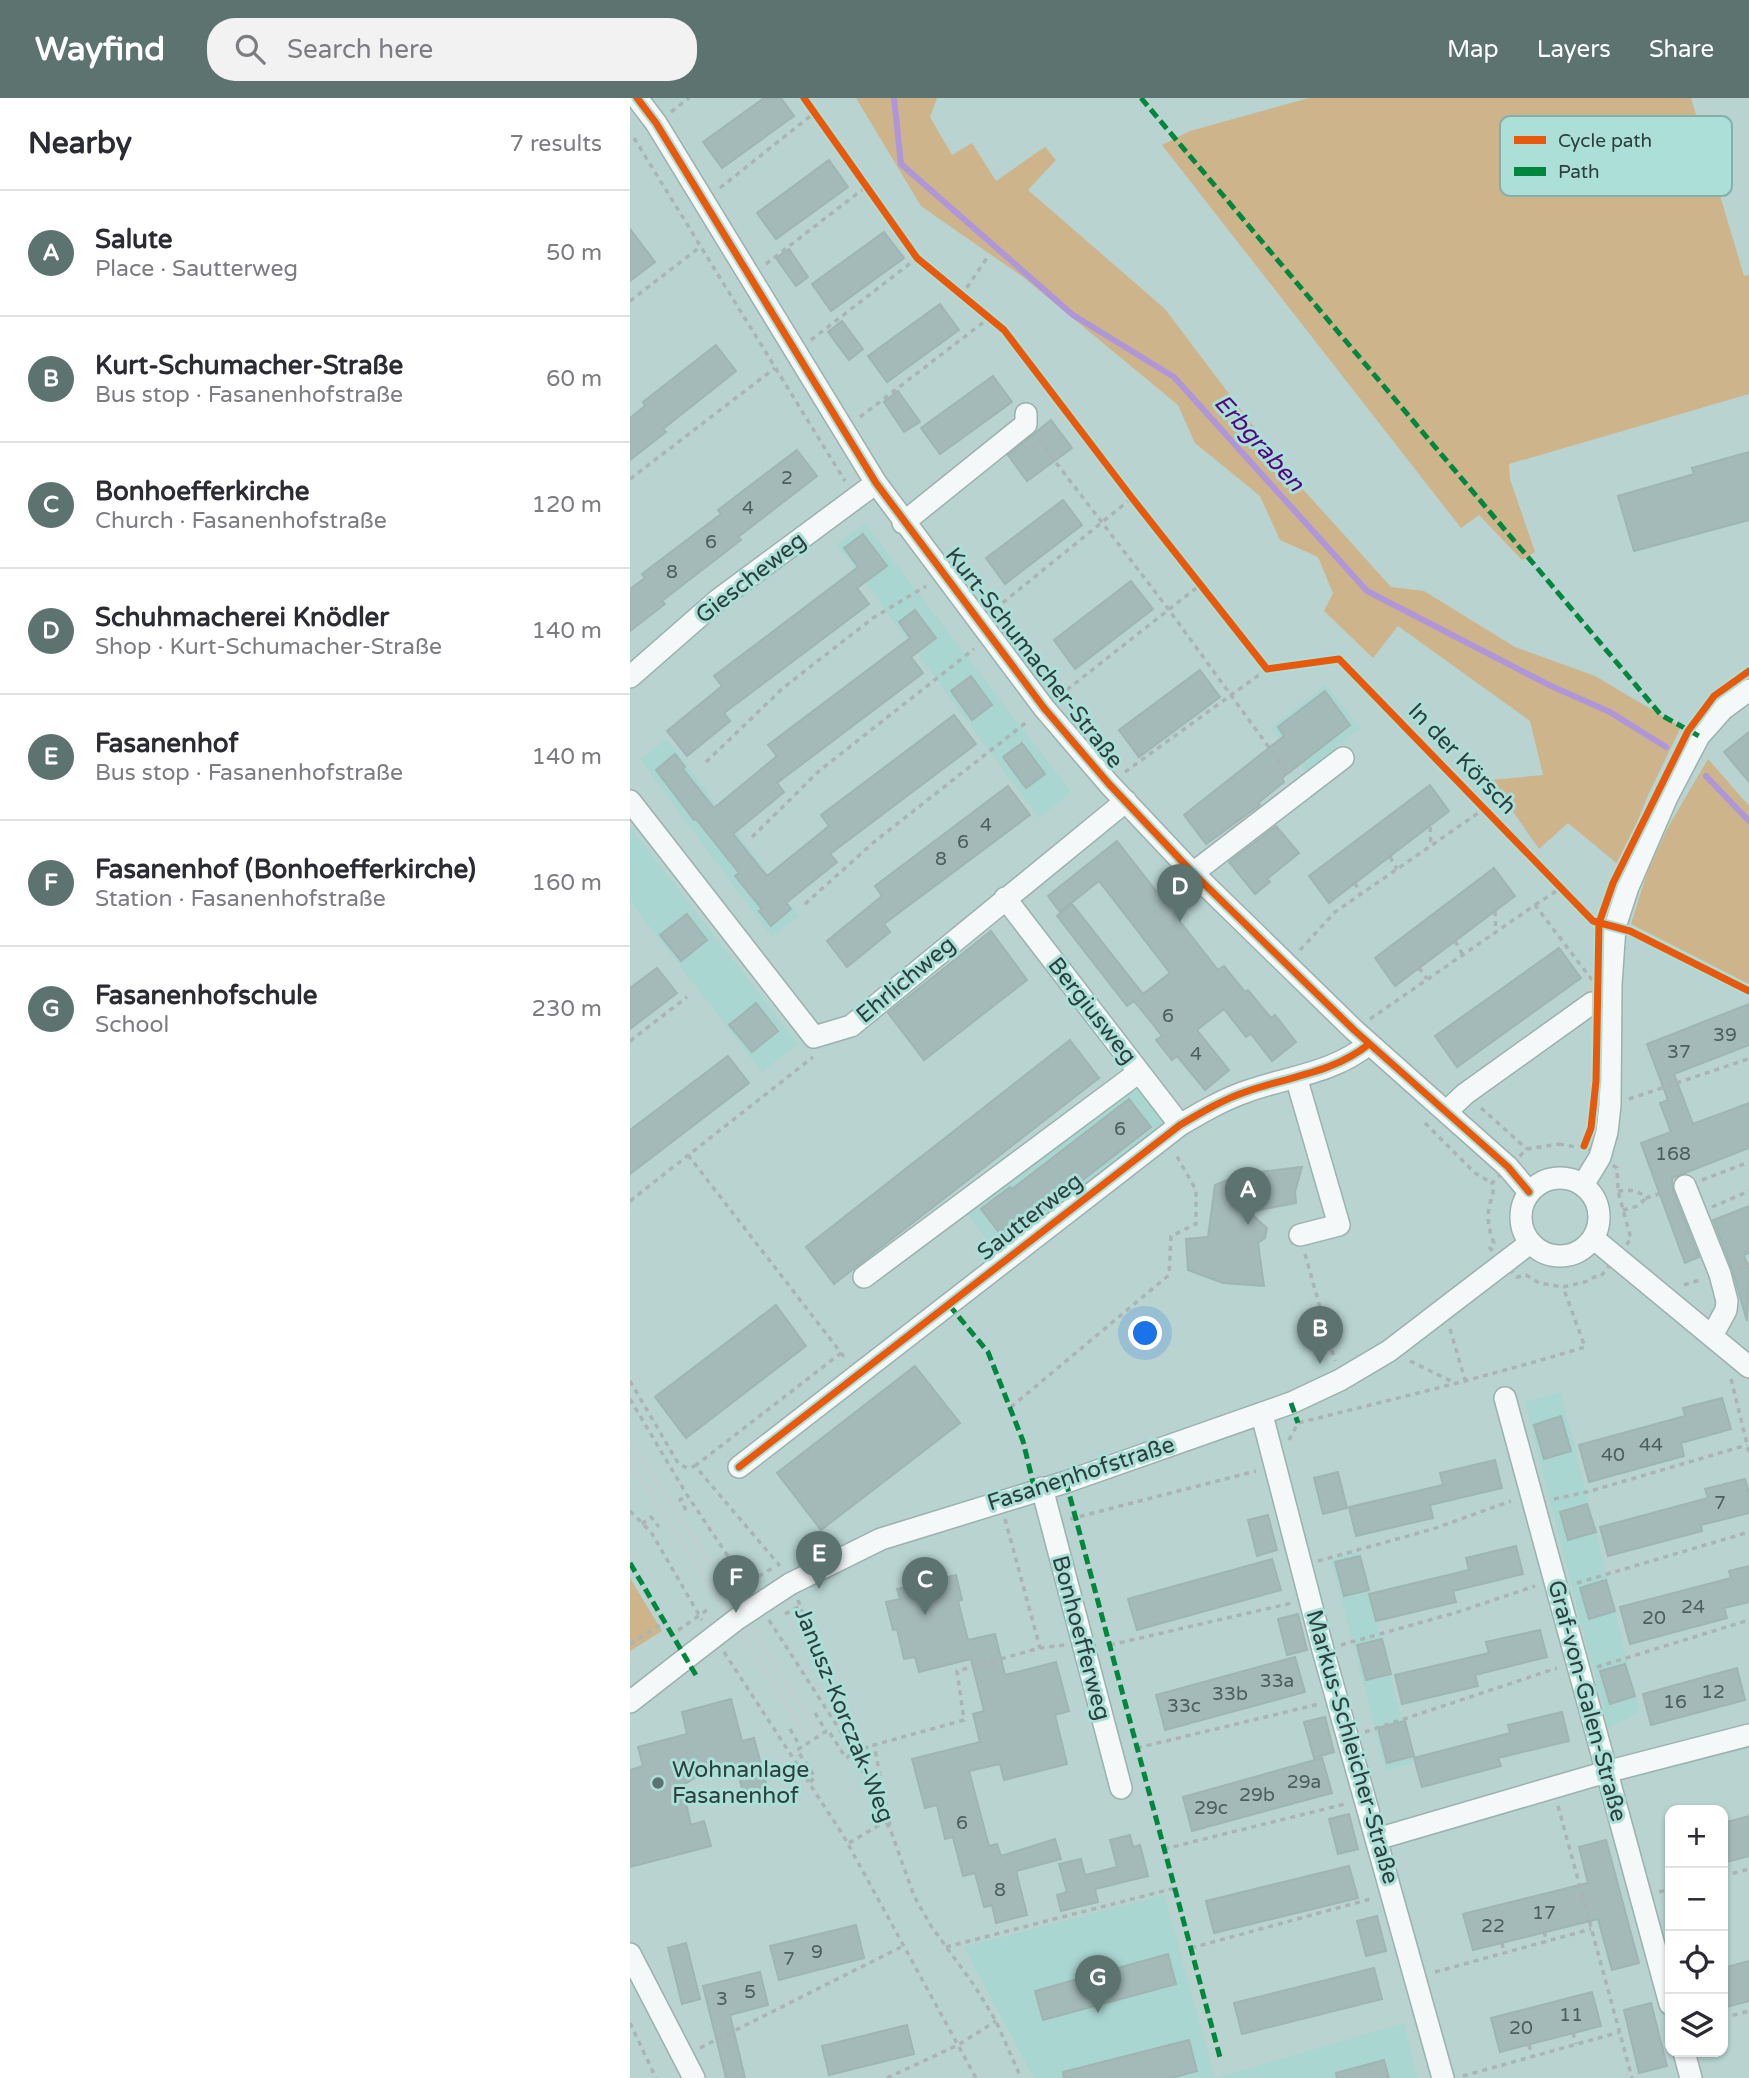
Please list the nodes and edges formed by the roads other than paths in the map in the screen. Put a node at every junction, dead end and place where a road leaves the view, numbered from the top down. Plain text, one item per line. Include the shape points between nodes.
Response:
1 (637, 98) edge
2 (1026, 419) road end
3 (876, 483) junction
4 (904, 523) junction
5 (630, 677) edge
6 (1749, 690) edge
7 (1343, 758) dead end
8 (630, 801) edge
9 (1126, 801) junction
10 (1193, 873) junction
11 (1005, 898) junction
12 (1594, 995) road end
13 (1362, 1037) junction
14 (1139, 1072) junction
15 (1296, 1077) junction
16 (1447, 1111) junction
17 (1173, 1130) junction
18 (1583, 1185) junction
19 (1685, 1186) road end
20 (1529, 1192) junction
21 (1300, 1235) road end
22 (1593, 1238) junction
23 (1530, 1243) junction
24 (864, 1277) dead end
25 (1712, 1336) junction
26 (1745, 1364) edge
27 (1505, 1398) dead end
28 (1262, 1415) junction
29 (740, 1468) dead end
30 (1042, 1488) junction
31 (630, 1702) edge
32 (1749, 1735) edge
33 (1606, 1772) junction
34 (1121, 1788) dead end
35 (1377, 1839) junction
36 (630, 1954) edge
37 (1667, 1994) edge
38 (1685, 2057) edge
39 (694, 2078) edge
40 (1443, 2078) edge
41 (1691, 2078) edge

1 - 3 street, Kurt-Schumacher-Straße
2 - 4 street
3 - 4 street, Kurt-Schumacher-Straße
3 - 5 street, Giescheweg via 718,600
4 - 9 street, Kurt-Schumacher-Straße via 1044,708
6 - 18 street via 1723,709 1699,736 1628,887 1615,927 1607,1132 1600,1157
7 - 10 street
8 - 11 street, Ehrlichweg via 814,1037 851,1026
9 - 10 street, Kurt-Schumacher-Straße
9 - 11 street, Ehrlichweg
10 - 13 street, Kurt-Schumacher-Straße
11 - 14 street, Bergiusweg
12 - 16 street
13 - 15 street, Sautterweg via 1352,1057
13 - 16 street, Kurt-Schumacher-Straße
14 - 17 street, Bergiusweg
14 - 24 street
15 - 17 street, Sautterweg via 1247,1091
15 - 21 street via 1339,1225
16 - 20 street, Kurt-Schumacher-Straße
17 - 29 street, Sautterweg
18 - 20 street via 1549,1179
18 - 22 street via 1592,1194 1599,1215
19 - 25 street via 1727,1301
20 - 23 street via 1520,1218
22 - 23 street via 1575,1254 1563,1257 1550,1256
22 - 25 street
23 - 28 street, Fasanenhofstraße via 1390,1350 1340,1380
25 - 26 street
27 - 33 street, Graf-von-Galen-Straße
28 - 30 street, Fasanenhofstraße
28 - 35 street, Markus-Schleicher-Straße
30 - 31 street, Fasanenhofstraße, bridge via 881,1539 790,1584
30 - 34 street, Bonhoefferweg
32 - 33 street
33 - 35 street
33 - 37 street, Graf-von-Galen-Straße
35 - 40 street, Markus-Schleicher-Straße
36 - 39 street
38 - 41 street

